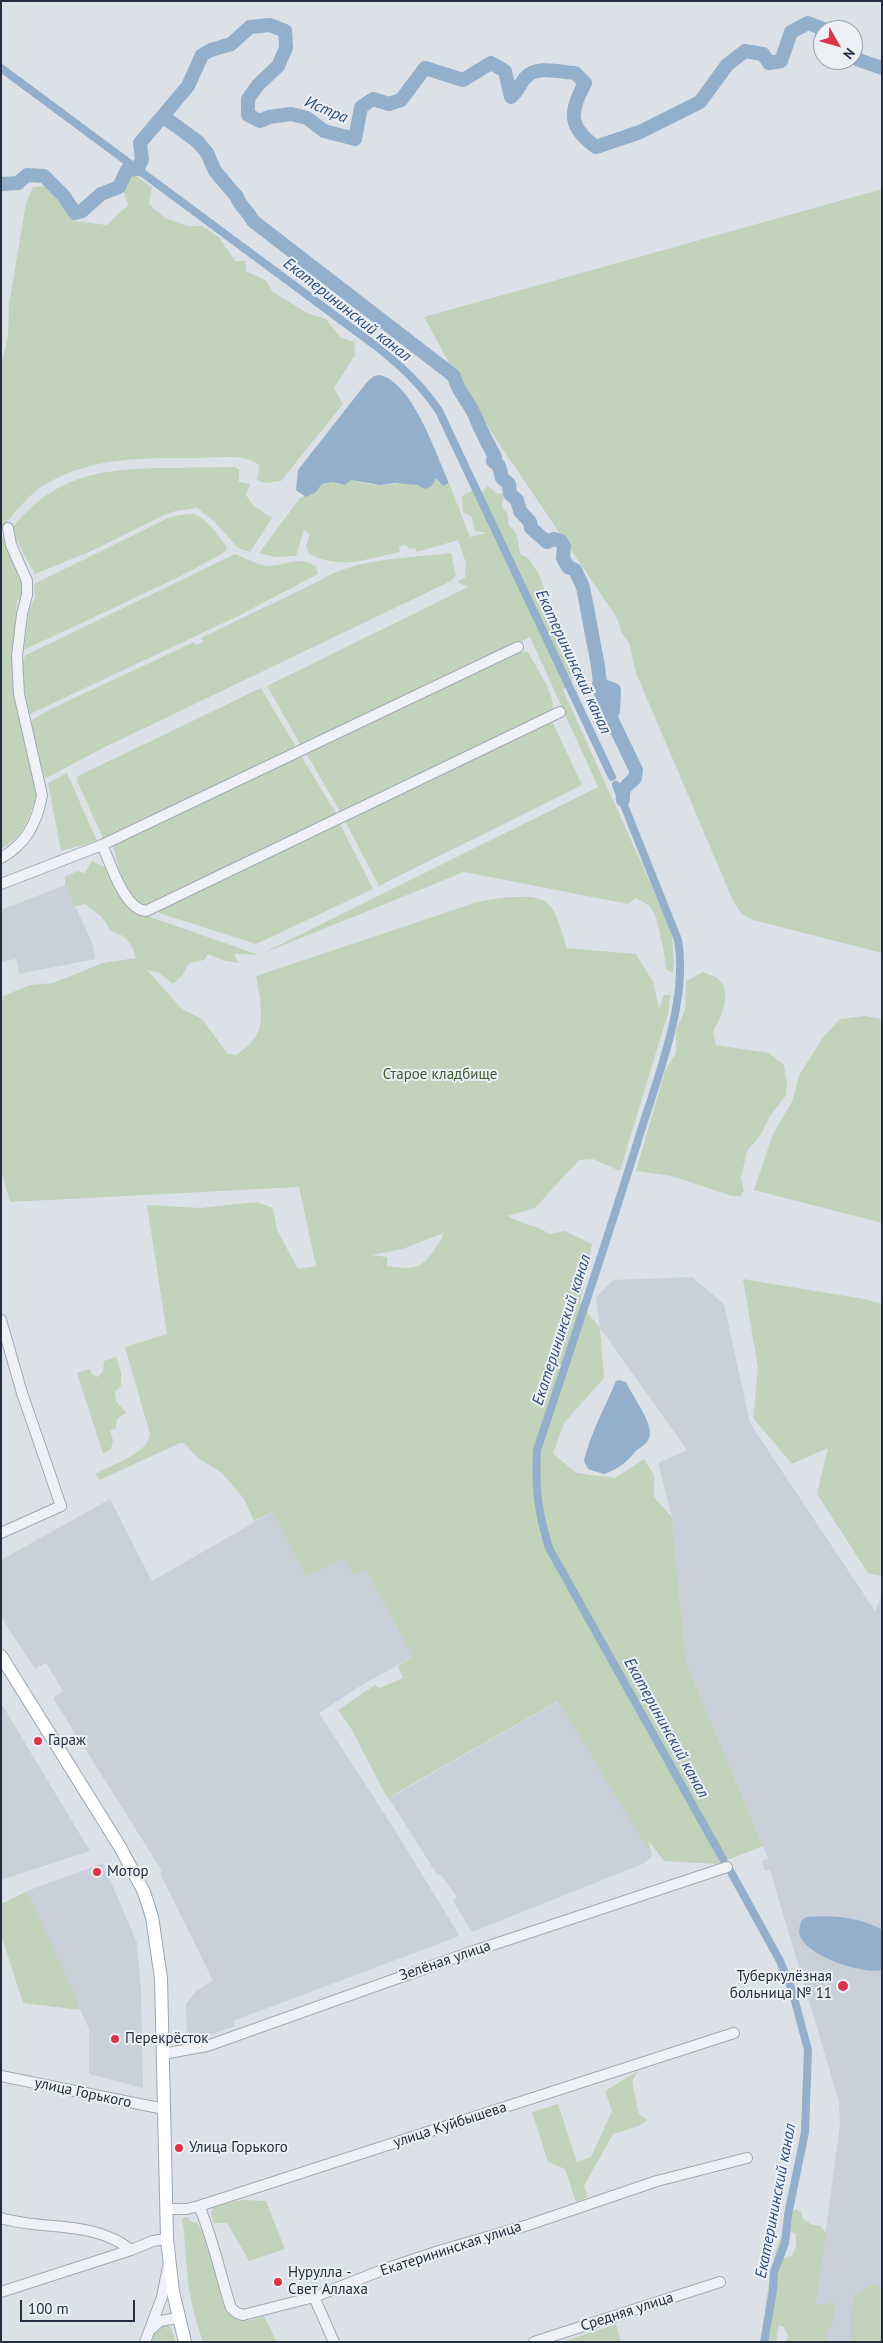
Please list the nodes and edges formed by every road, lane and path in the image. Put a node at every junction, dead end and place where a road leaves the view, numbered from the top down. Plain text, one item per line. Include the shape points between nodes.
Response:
1 (8, 528) dead end
2 (518, 647) dead end
3 (560, 712) dead end
4 (102, 845) junction
5 (1, 858) edge
6 (1, 884) edge
7 (1, 1320) edge
8 (1, 1533) edge
9 (1, 1656) edge
10 (727, 1867) dead end
11 (734, 2033) dead end
12 (163, 2054) junction
13 (1, 2076) edge
14 (164, 2109) junction
15 (747, 2158) dead end
16 (199, 2206) junction
17 (166, 2208) junction
18 (1, 2218) edge
19 (167, 2239) junction
20 (131, 2250) junction
21 (169, 2261) junction
22 (720, 2282) dead end
23 (1, 2292) edge
24 (314, 2297) junction
25 (178, 2318) junction
26 (149, 2330) junction
27 (145, 2342) edge
28 (185, 2342) edge
29 (334, 2342) edge
30 (534, 2342) edge

1 - 5 street via 11,545 27,581 28,595 22,614 18,656 19,694 42,795 30,833 18,848
2 - 4 street
3 - 4 street via 146,911 132,905 125,895
4 - 6 street
7 - 8 street via 22,1394 61,1506
9 - 12 main road via 144,1892 154,1924 160,1962
10 - 12 street, Зелёная улица via 474,1951 207,2046
11 - 16 street, улица Куйбышева
12 - 14 main road
13 - 14 street, улица Горького
14 - 17 main road
15 - 24 street, Екатерининская улица via 657,2181 385,2269
16 - 17 street, улица Куйбышева
16 - 24 street, Екатерининская улица via 234,2311 243,2315
17 - 19 main road
18 - 20 street via 16,2223 98,2233 121,2242
19 - 20 street
19 - 21 main road
20 - 23 street
21 - 25 main road
21 - 26 street via 162,2297
22 - 30 street, Средняя улица
24 - 29 street
25 - 26 street via 160,2321
25 - 28 main road
26 - 27 street

